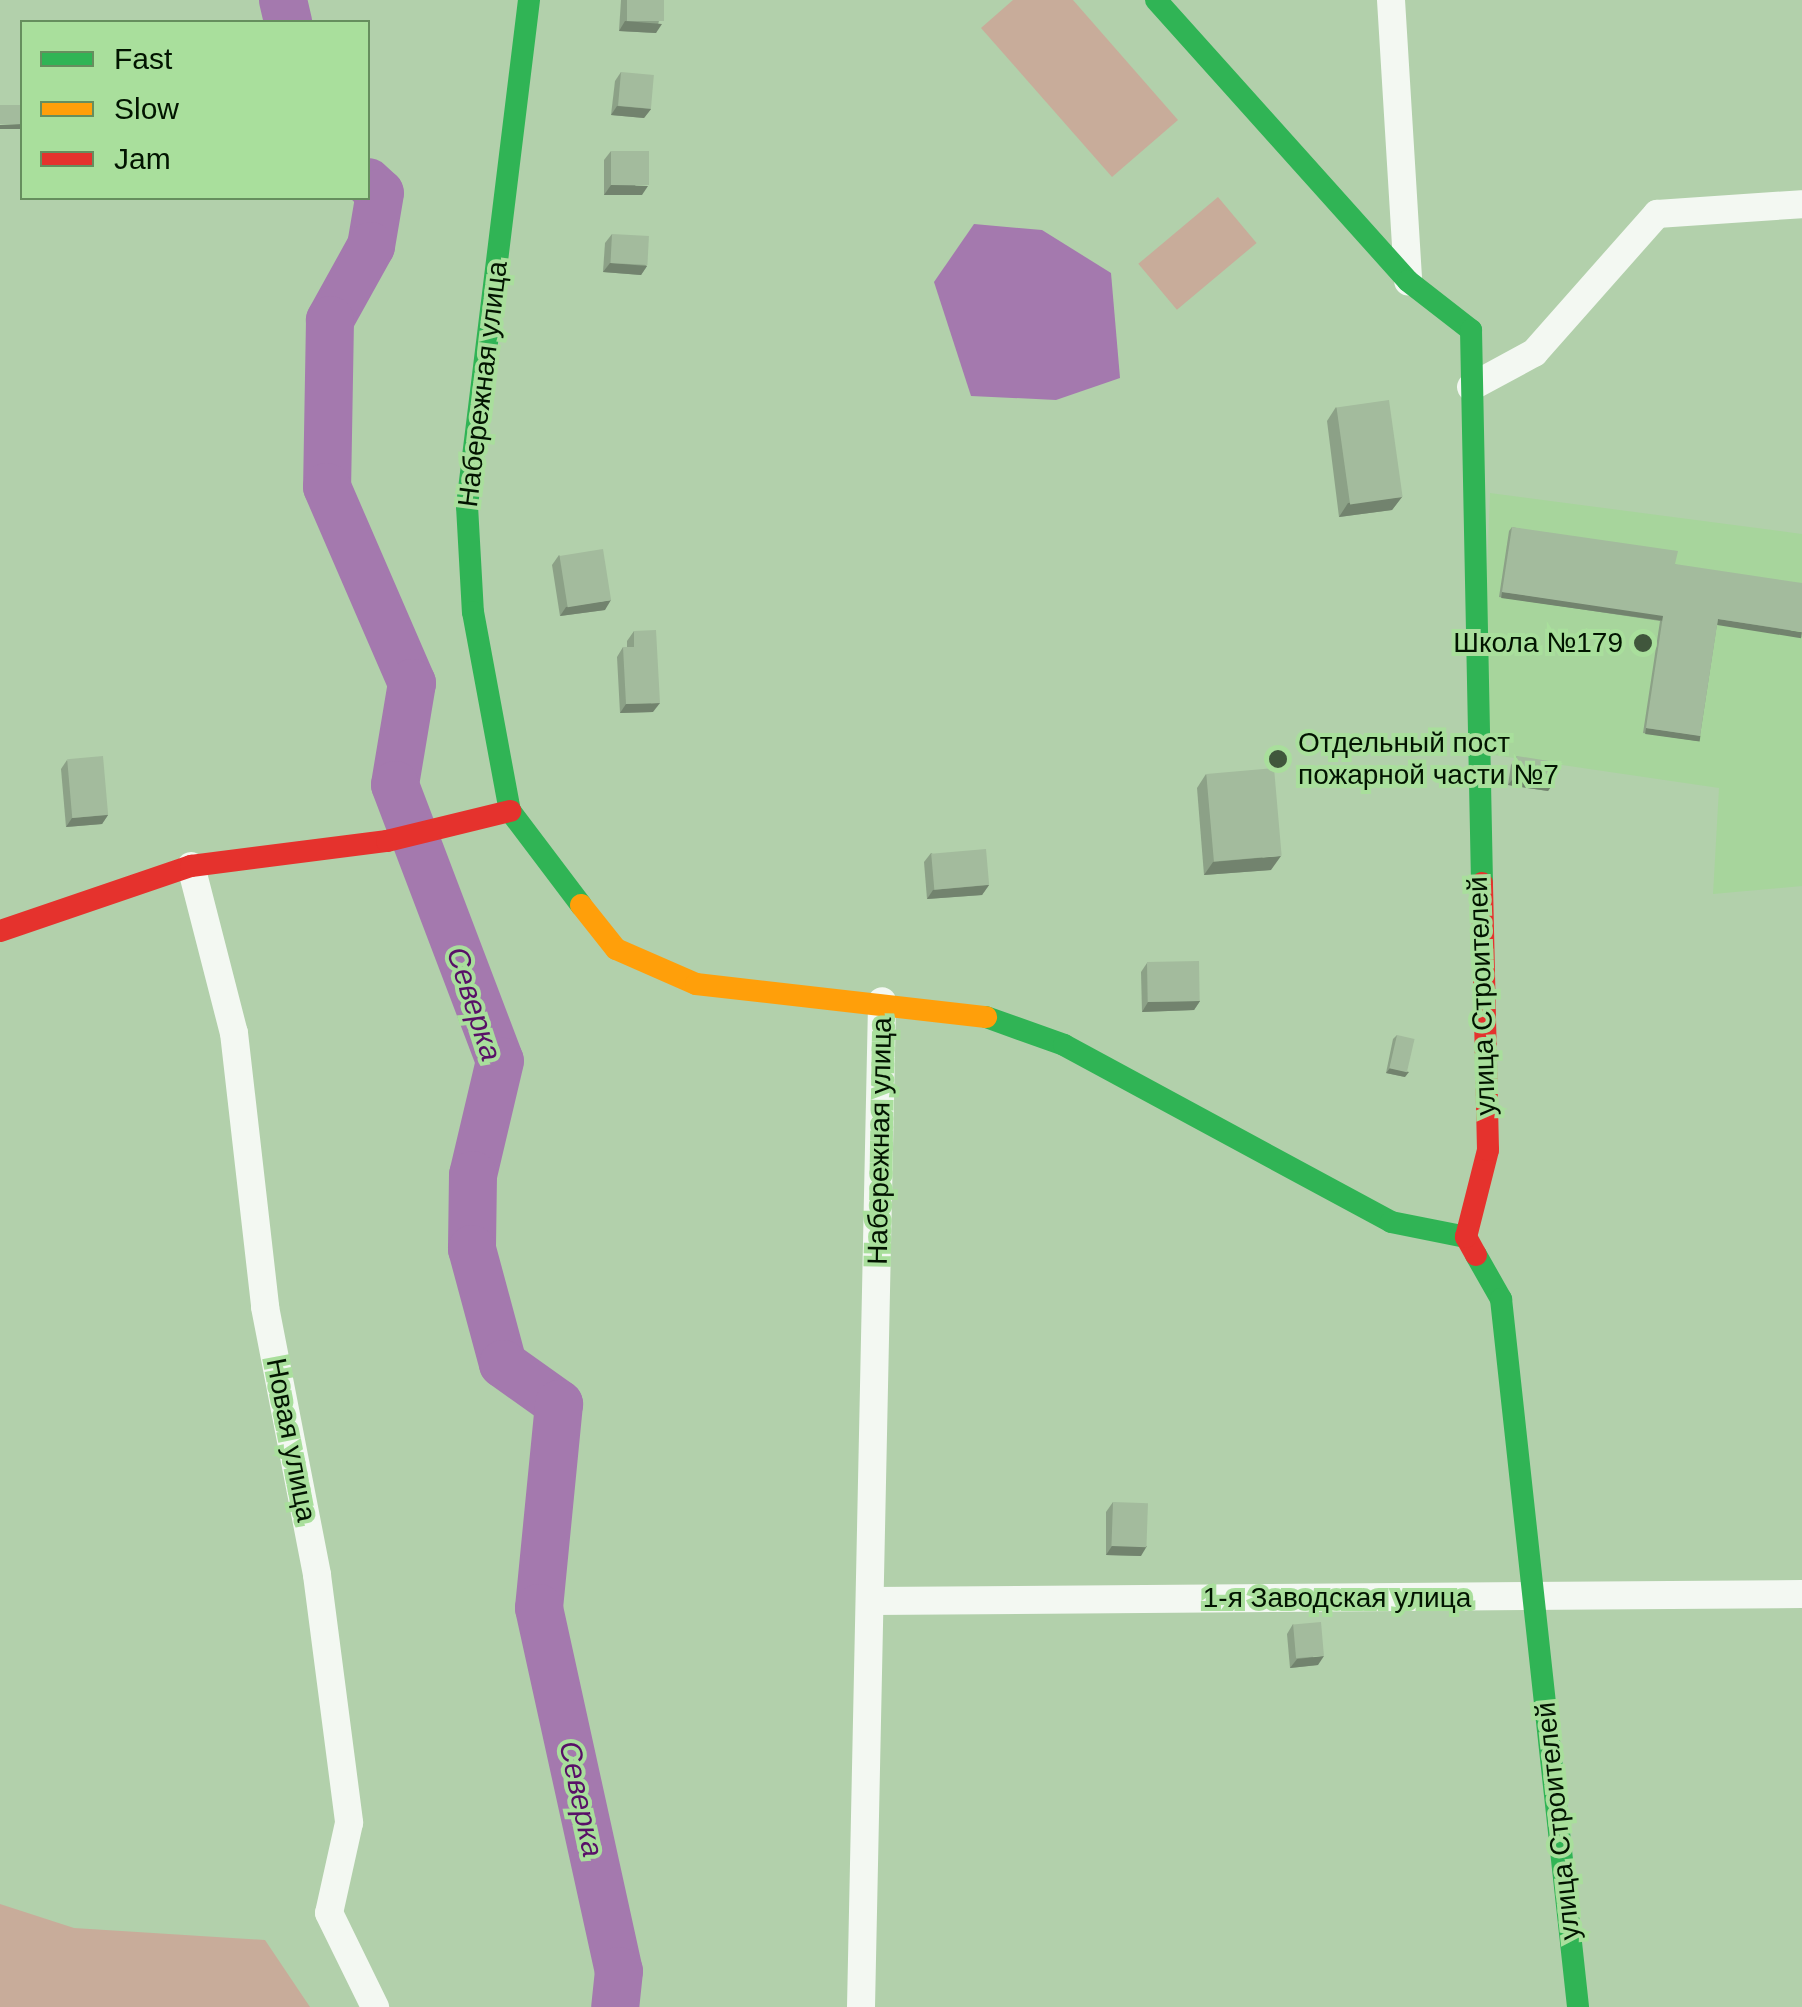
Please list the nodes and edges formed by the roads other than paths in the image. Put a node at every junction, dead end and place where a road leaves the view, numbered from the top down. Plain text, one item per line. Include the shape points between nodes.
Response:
1 (529, 0) edge
2 (1156, 0) edge
3 (1391, 0) edge
4 (1802, 204) edge
5 (1408, 280) junction
6 (1471, 387) junction
7 (510, 810) junction
8 (191, 866) junction
9 (0, 931) edge
10 (882, 1002) junction
11 (1466, 1237) junction
12 (1802, 1594) edge
13 (1534, 1597) junction
14 (872, 1601) junction
15 (374, 2007) edge
16 (861, 2007) edge
17 (1578, 2007) edge

1 - 7 street, Набережная улица via 466,506 473,612
2 - 5 street
3 - 5 street
4 - 6 street via 1658,214 1534,353
5 - 6 street, улица Строителей via 1471,330
6 - 11 street, улица Строителей via 1488,1150
7 - 8 street via 387,841
7 - 10 street, Набережная улица via 616,949 696,984
8 - 9 street
8 - 15 street, Новая улица via 234,1033 265,1307 330,1670 350,1823 328,1913
10 - 11 street via 973,1012 1064,1045 1391,1222
10 - 14 street, Набережная улица
11 - 13 street, улица Строителей via 1501,1299
12 - 13 street, 1-я Заводская улица
13 - 14 street, 1-я Заводская улица
13 - 17 street, улица Строителей
14 - 16 street, Набережная улица

